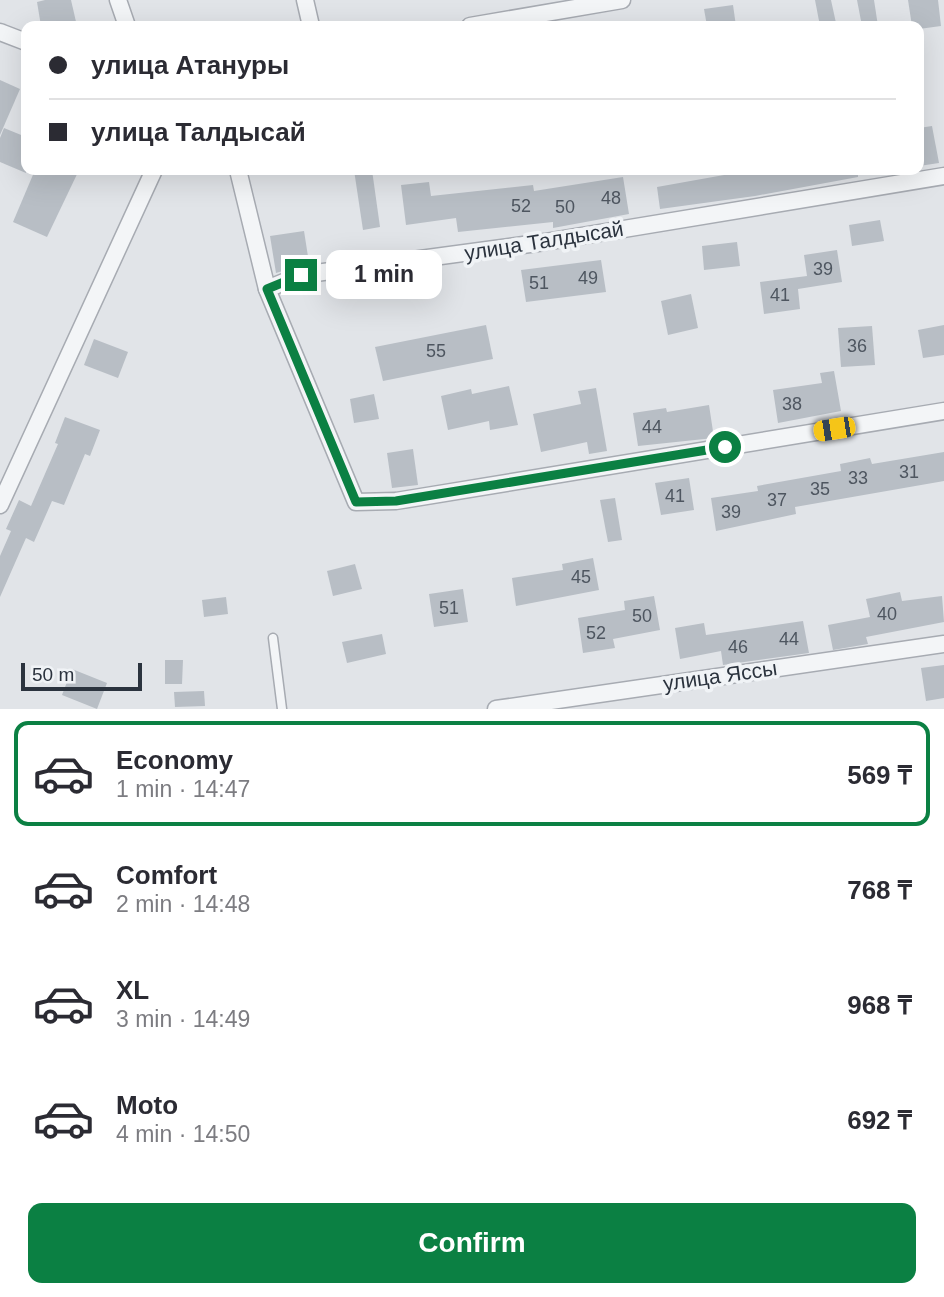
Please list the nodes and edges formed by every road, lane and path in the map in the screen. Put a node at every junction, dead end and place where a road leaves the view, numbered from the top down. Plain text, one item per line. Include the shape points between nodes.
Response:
1 (118, 0) edge
2 (304, 0) edge
3 (622, 0) edge
4 (541, 7) edge
5 (125, 21) edge
6 (310, 21) edge
7 (489, 21) edge
8 (0, 32) edge
9 (21, 40) edge
10 (152, 175) edge
11 (239, 175) edge
12 (944, 176) edge
13 (267, 289) junction
14 (944, 411) edge
15 (0, 505) edge
16 (273, 638) dead end
17 (944, 644) edge
18 (282, 709) edge
19 (496, 709) edge

1 - 5 street
2 - 6 street
3 - 4 street
4 - 7 street
8 - 9 street
10 - 15 street
11 - 13 street
12 - 13 street, улица Талдысай via 545,242 301,275
13 - 14 street via 356,502 396,501
16 - 18 lane
17 - 19 street, улица Яссы

